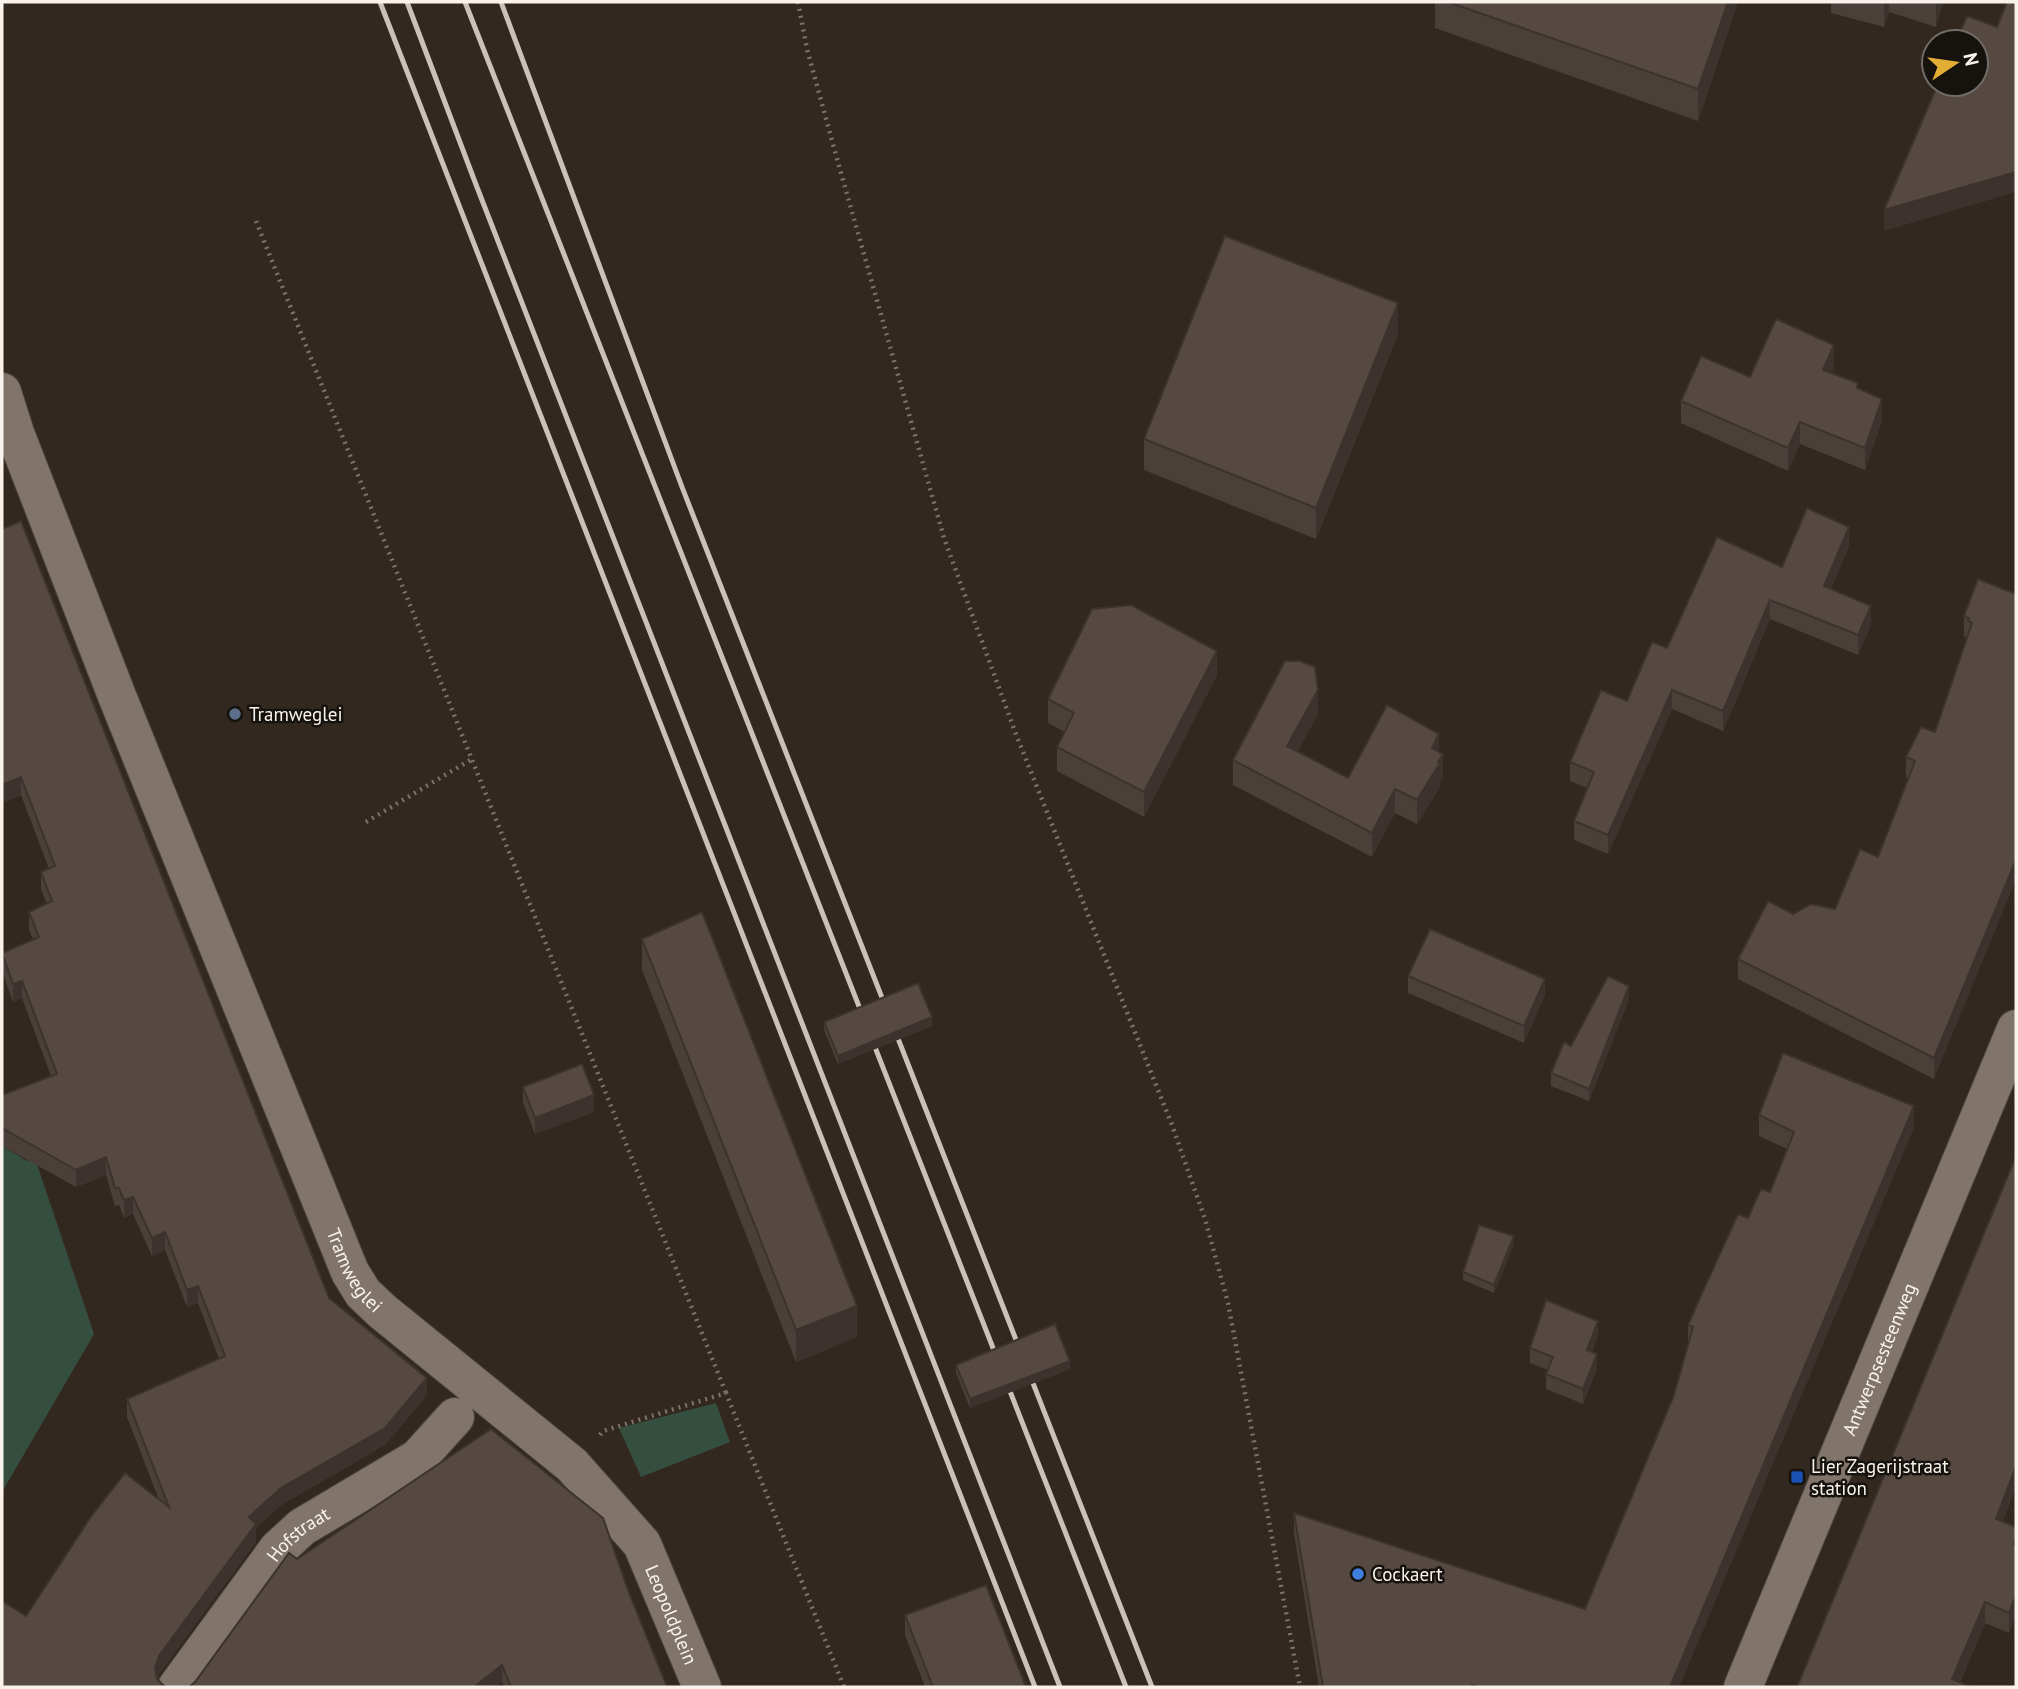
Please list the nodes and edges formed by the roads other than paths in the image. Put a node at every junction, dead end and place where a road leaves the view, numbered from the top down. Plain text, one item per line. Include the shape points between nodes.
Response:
1 (2, 392) edge
2 (2016, 1029) edge
3 (455, 1417) dead end
4 (642, 1545) joint
5 (177, 1687) edge
6 (702, 1687) edge
7 (1743, 1687) edge

1 - 4 street, Tramweglei via 117,696 350,1272 382,1311 572,1465
2 - 7 street, Antwerpsesteenweg
3 - 5 street, Hofstraat via 418,1458 302,1527 278,1549
4 - 6 street, Leopoldplein

